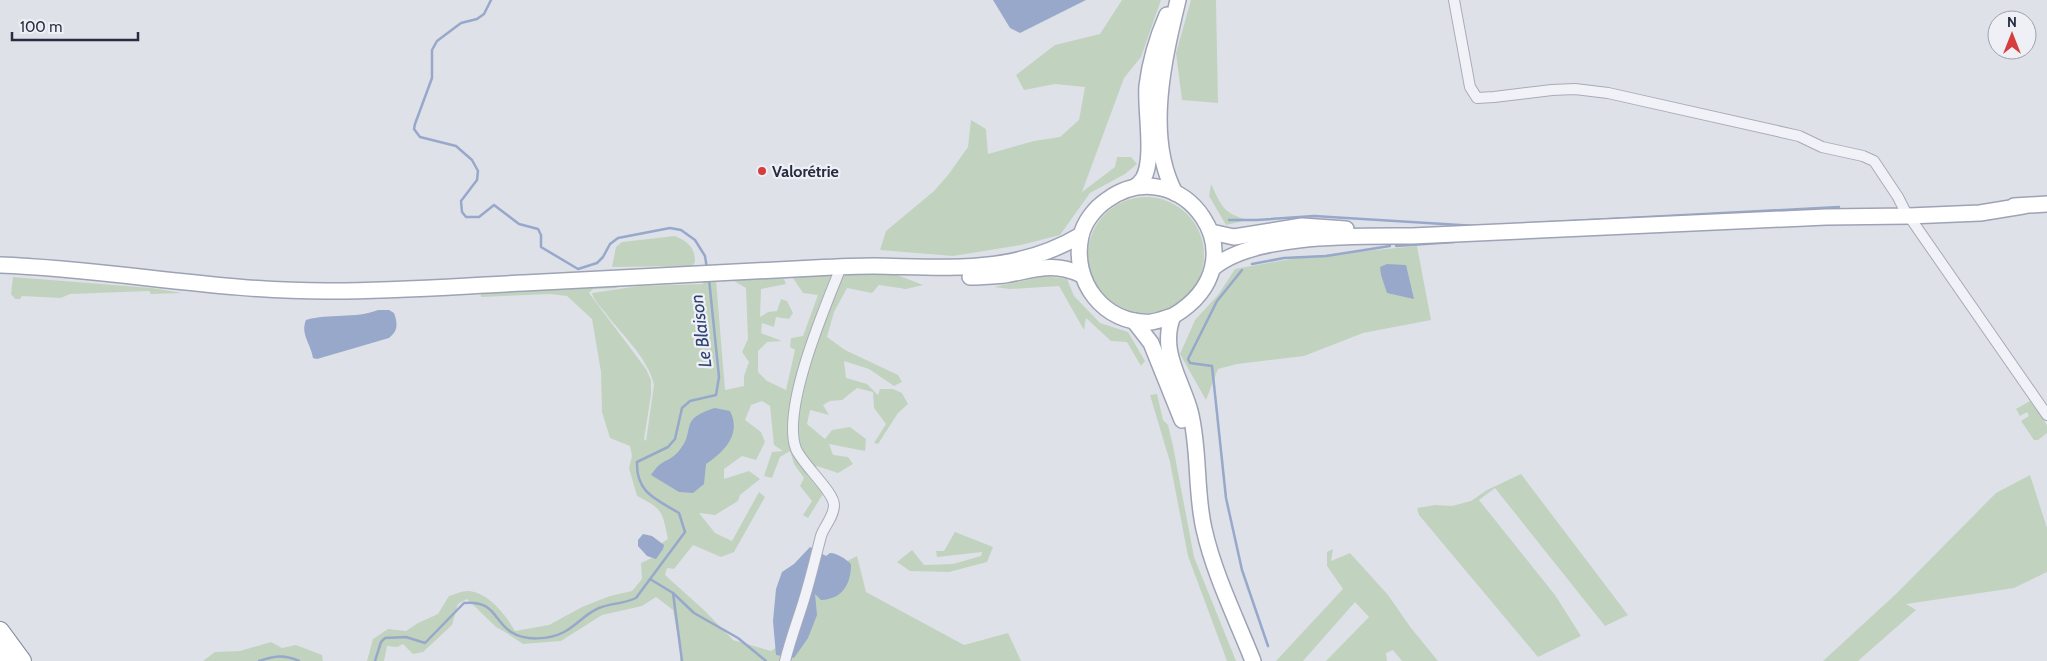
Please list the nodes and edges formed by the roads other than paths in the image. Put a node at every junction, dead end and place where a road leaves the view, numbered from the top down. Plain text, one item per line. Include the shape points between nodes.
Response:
1 (1174, 0) edge
2 (1178, 0) edge
3 (1454, 0) edge
4 (1135, 187) junction
5 (1175, 192) junction
6 (2047, 204) edge
7 (1906, 212) junction
8 (1211, 232) junction
9 (1081, 235) junction
10 (1412, 236) junction
11 (0, 264) edge
12 (841, 267) junction
13 (906, 268) junction
14 (1213, 268) junction
15 (1082, 275) junction
16 (1174, 316) junction
17 (1134, 321) junction
18 (2047, 415) edge
19 (1200, 504) junction
20 (0, 631) edge
21 (0, 653) edge
22 (6, 661) edge
23 (22, 661) edge
24 (785, 661) edge
25 (1253, 661) edge

1 - 4 main road via 1150,66 1147,88 1148,157 1144,178
2 - 5 main road via 1165,56 1160,121 1163,161
3 - 7 street via 1470,87 1477,98 1575,89 1608,93 1799,136 1822,147 1874,161
4 - 5 main road via 1156,187
4 - 9 main road via 1115,194 1100,205
5 - 8 main road via 1192,204
6 - 7 main road via 1964,205
7 - 10 main road
7 - 18 street
8 - 10 main road via 1234,237 1318,226
8 - 14 main road
9 - 13 main road via 1051,251 1004,263 960,268
9 - 15 main road via 1079,258
10 - 14 main road via 1350,236 1276,244 1234,255
11 - 12 main road via 87,270 232,288 332,291
12 - 13 main road
12 - 24 street via 817,327 792,425 800,458 832,498 834,507 821,535
13 - 15 main road via 959,277 986,277 1055,266
14 - 16 main road via 1204,290 1189,307
15 - 17 main road via 1099,303
16 - 17 main road via 1152,322
16 - 19 main road via 1168,340 1169,353 1190,411
17 - 19 main road via 1151,343 1179,409
19 - 25 main road via 1209,550
20 - 23 highway
21 - 22 highway

